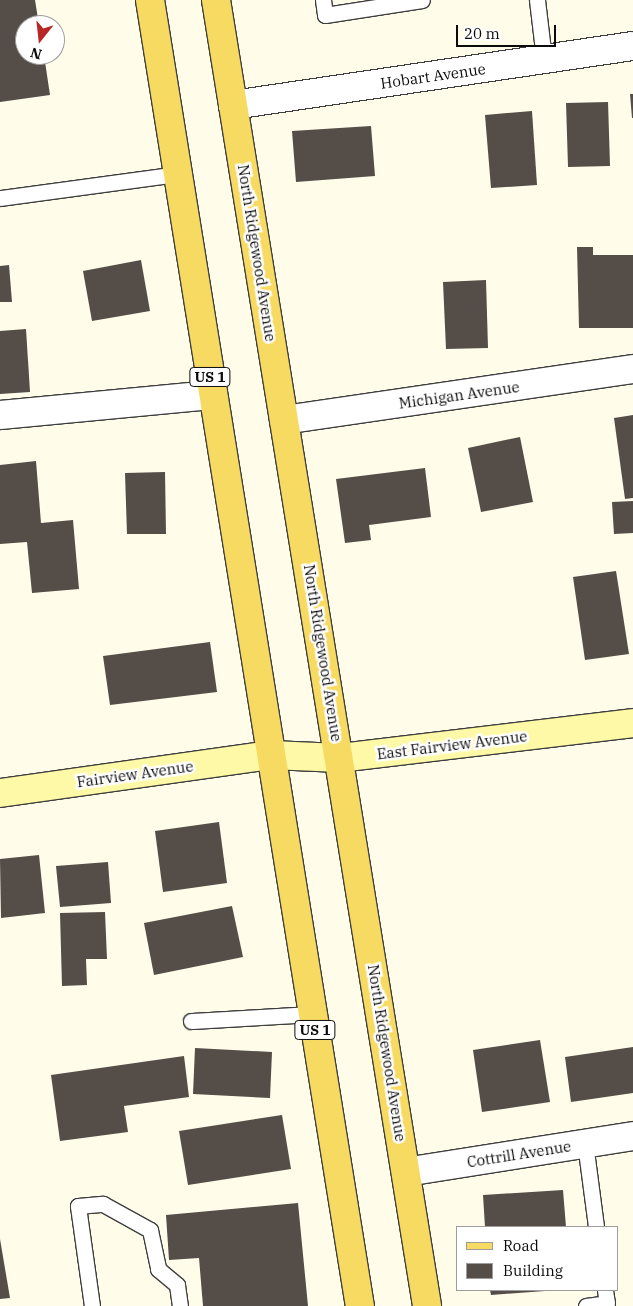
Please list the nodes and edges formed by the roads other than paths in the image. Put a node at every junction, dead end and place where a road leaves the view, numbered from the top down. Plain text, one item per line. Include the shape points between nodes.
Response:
1 (150, 0) edge
2 (216, 0) edge
3 (323, 0) edge
4 (422, 0) edge
5 (537, 0) edge
6 (633, 46) edge
7 (544, 59) junction
8 (233, 105) junction
9 (178, 174) junction
10 (0, 198) edge
11 (633, 369) edge
12 (213, 395) junction
13 (0, 415) edge
14 (284, 420) junction
15 (633, 723) edge
16 (271, 755) junction
17 (340, 758) junction
18 (0, 793) edge
19 (313, 1014) junction
20 (191, 1022) dead end
21 (633, 1136) edge
22 (584, 1143) junction
23 (406, 1172) junction
24 (596, 1226) edge
25 (605, 1291) edge
26 (92, 1306) edge
27 (180, 1306) edge
28 (360, 1306) edge
29 (427, 1306) edge
30 (586, 1306) edge

1 - 9 main road, US 1
2 - 8 main road, North Ridgewood Avenue
3 - 4 lane via 325,15
5 - 7 lane
6 - 7 street, Hobart Avenue
7 - 8 street, Hobart Avenue
8 - 14 main road, North Ridgewood Avenue
9 - 10 lane
9 - 12 main road, US 1
11 - 14 street, Michigan Avenue
12 - 13 street
12 - 16 main road, US 1
14 - 17 main road, North Ridgewood Avenue
15 - 17 main road, East Fairview Avenue
16 - 17 main road, East Fairview Avenue
16 - 18 main road, Fairview Avenue
16 - 19 main road, US 1
17 - 23 main road, North Ridgewood Avenue
19 - 20 lane
19 - 28 main road, US 1
21 - 22 street, Cottrill Avenue
22 - 23 street, Cottrill Avenue
22 - 24 lane
23 - 29 main road, North Ridgewood Avenue
25 - 30 lane via 607,1303
26 - 27 lane via 78,1206 103,1204 150,1230 158,1269 177,1285

